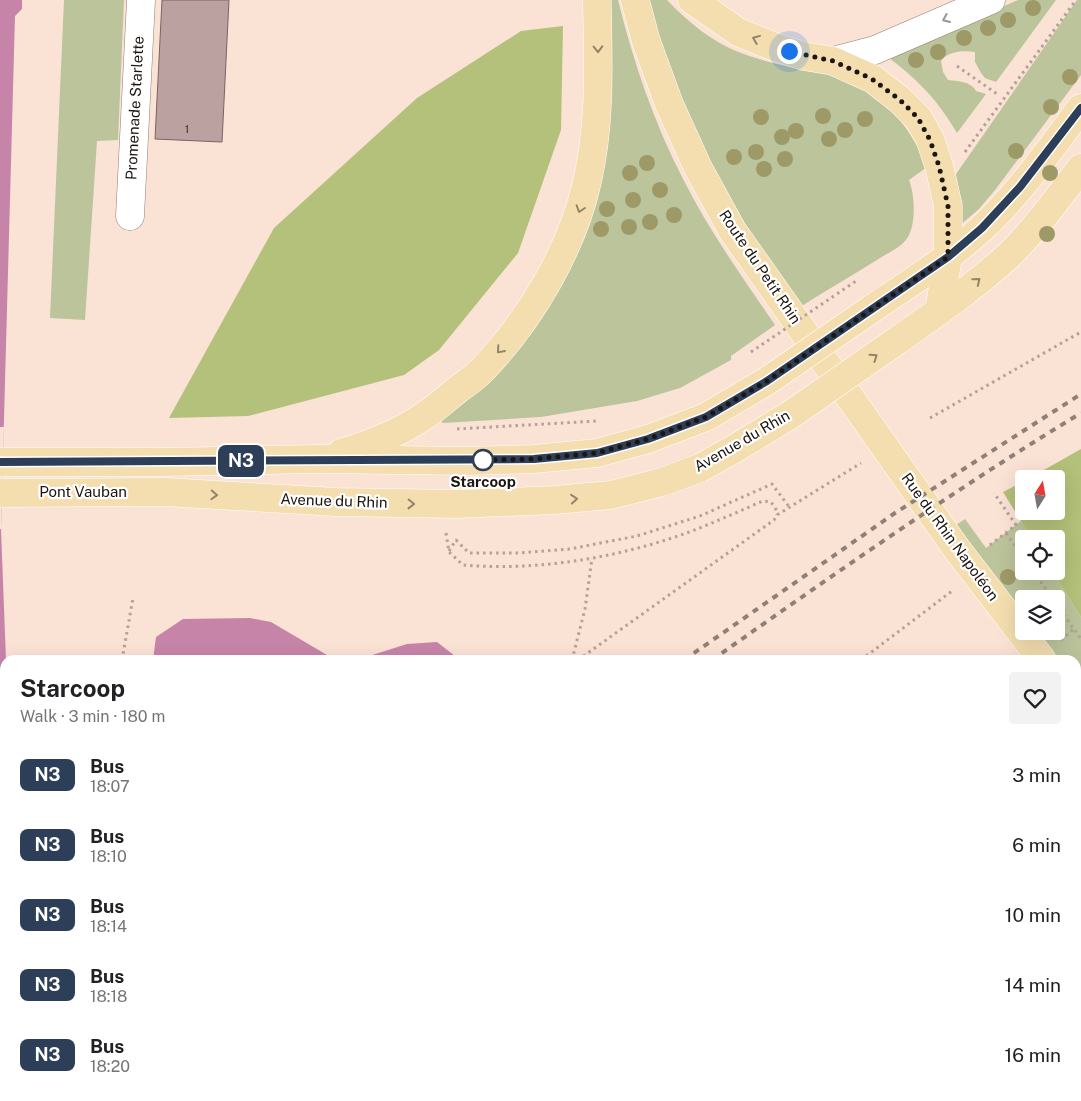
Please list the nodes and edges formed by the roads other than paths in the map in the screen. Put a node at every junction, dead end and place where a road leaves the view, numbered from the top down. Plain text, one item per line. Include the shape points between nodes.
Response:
1 (141, 0) edge
2 (597, 0) edge
3 (635, 0) edge
4 (692, 0) edge
5 (991, 0) edge
6 (833, 61) junction
7 (1081, 108) edge
8 (1081, 168) edge
9 (130, 216) dead end
10 (948, 257) junction
11 (939, 311) junction
12 (871, 449) joint
13 (320, 459) junction
14 (0, 462) edge
15 (0, 492) edge
16 (165, 492) joint
17 (1050, 652) edge

1 - 9 street, Promenade Starlette
2 -> 13 main road via 598,101 588,180 562,254 537,299 514,334 482,370 423,417 372,444
3 - 12 main road, Route du Petit Rhin via 669,104 698,168 732,230
6 -> 4 main road via 803,56 738,32
5 -> 6 street via 875,50
6 - 10 main road via 872,79 918,118 939,166 948,206
7 - 10 main road via 1020,187 982,228
11 -> 8 main road, Avenue du Rhin via 1008,256
10 - 11 main road
10 - 13 main road, bridge via 767,381 706,417 648,439 597,453 534,459
16 -> 11 main road, Avenue du Rhin, bridge via 336,502 446,504 611,495 700,468 734,449 790,415
12 - 17 main road, Rue du Rhin Napoléon
13 - 14 main road, Pont Vauban
15 - 16 main road, Pont Vauban

